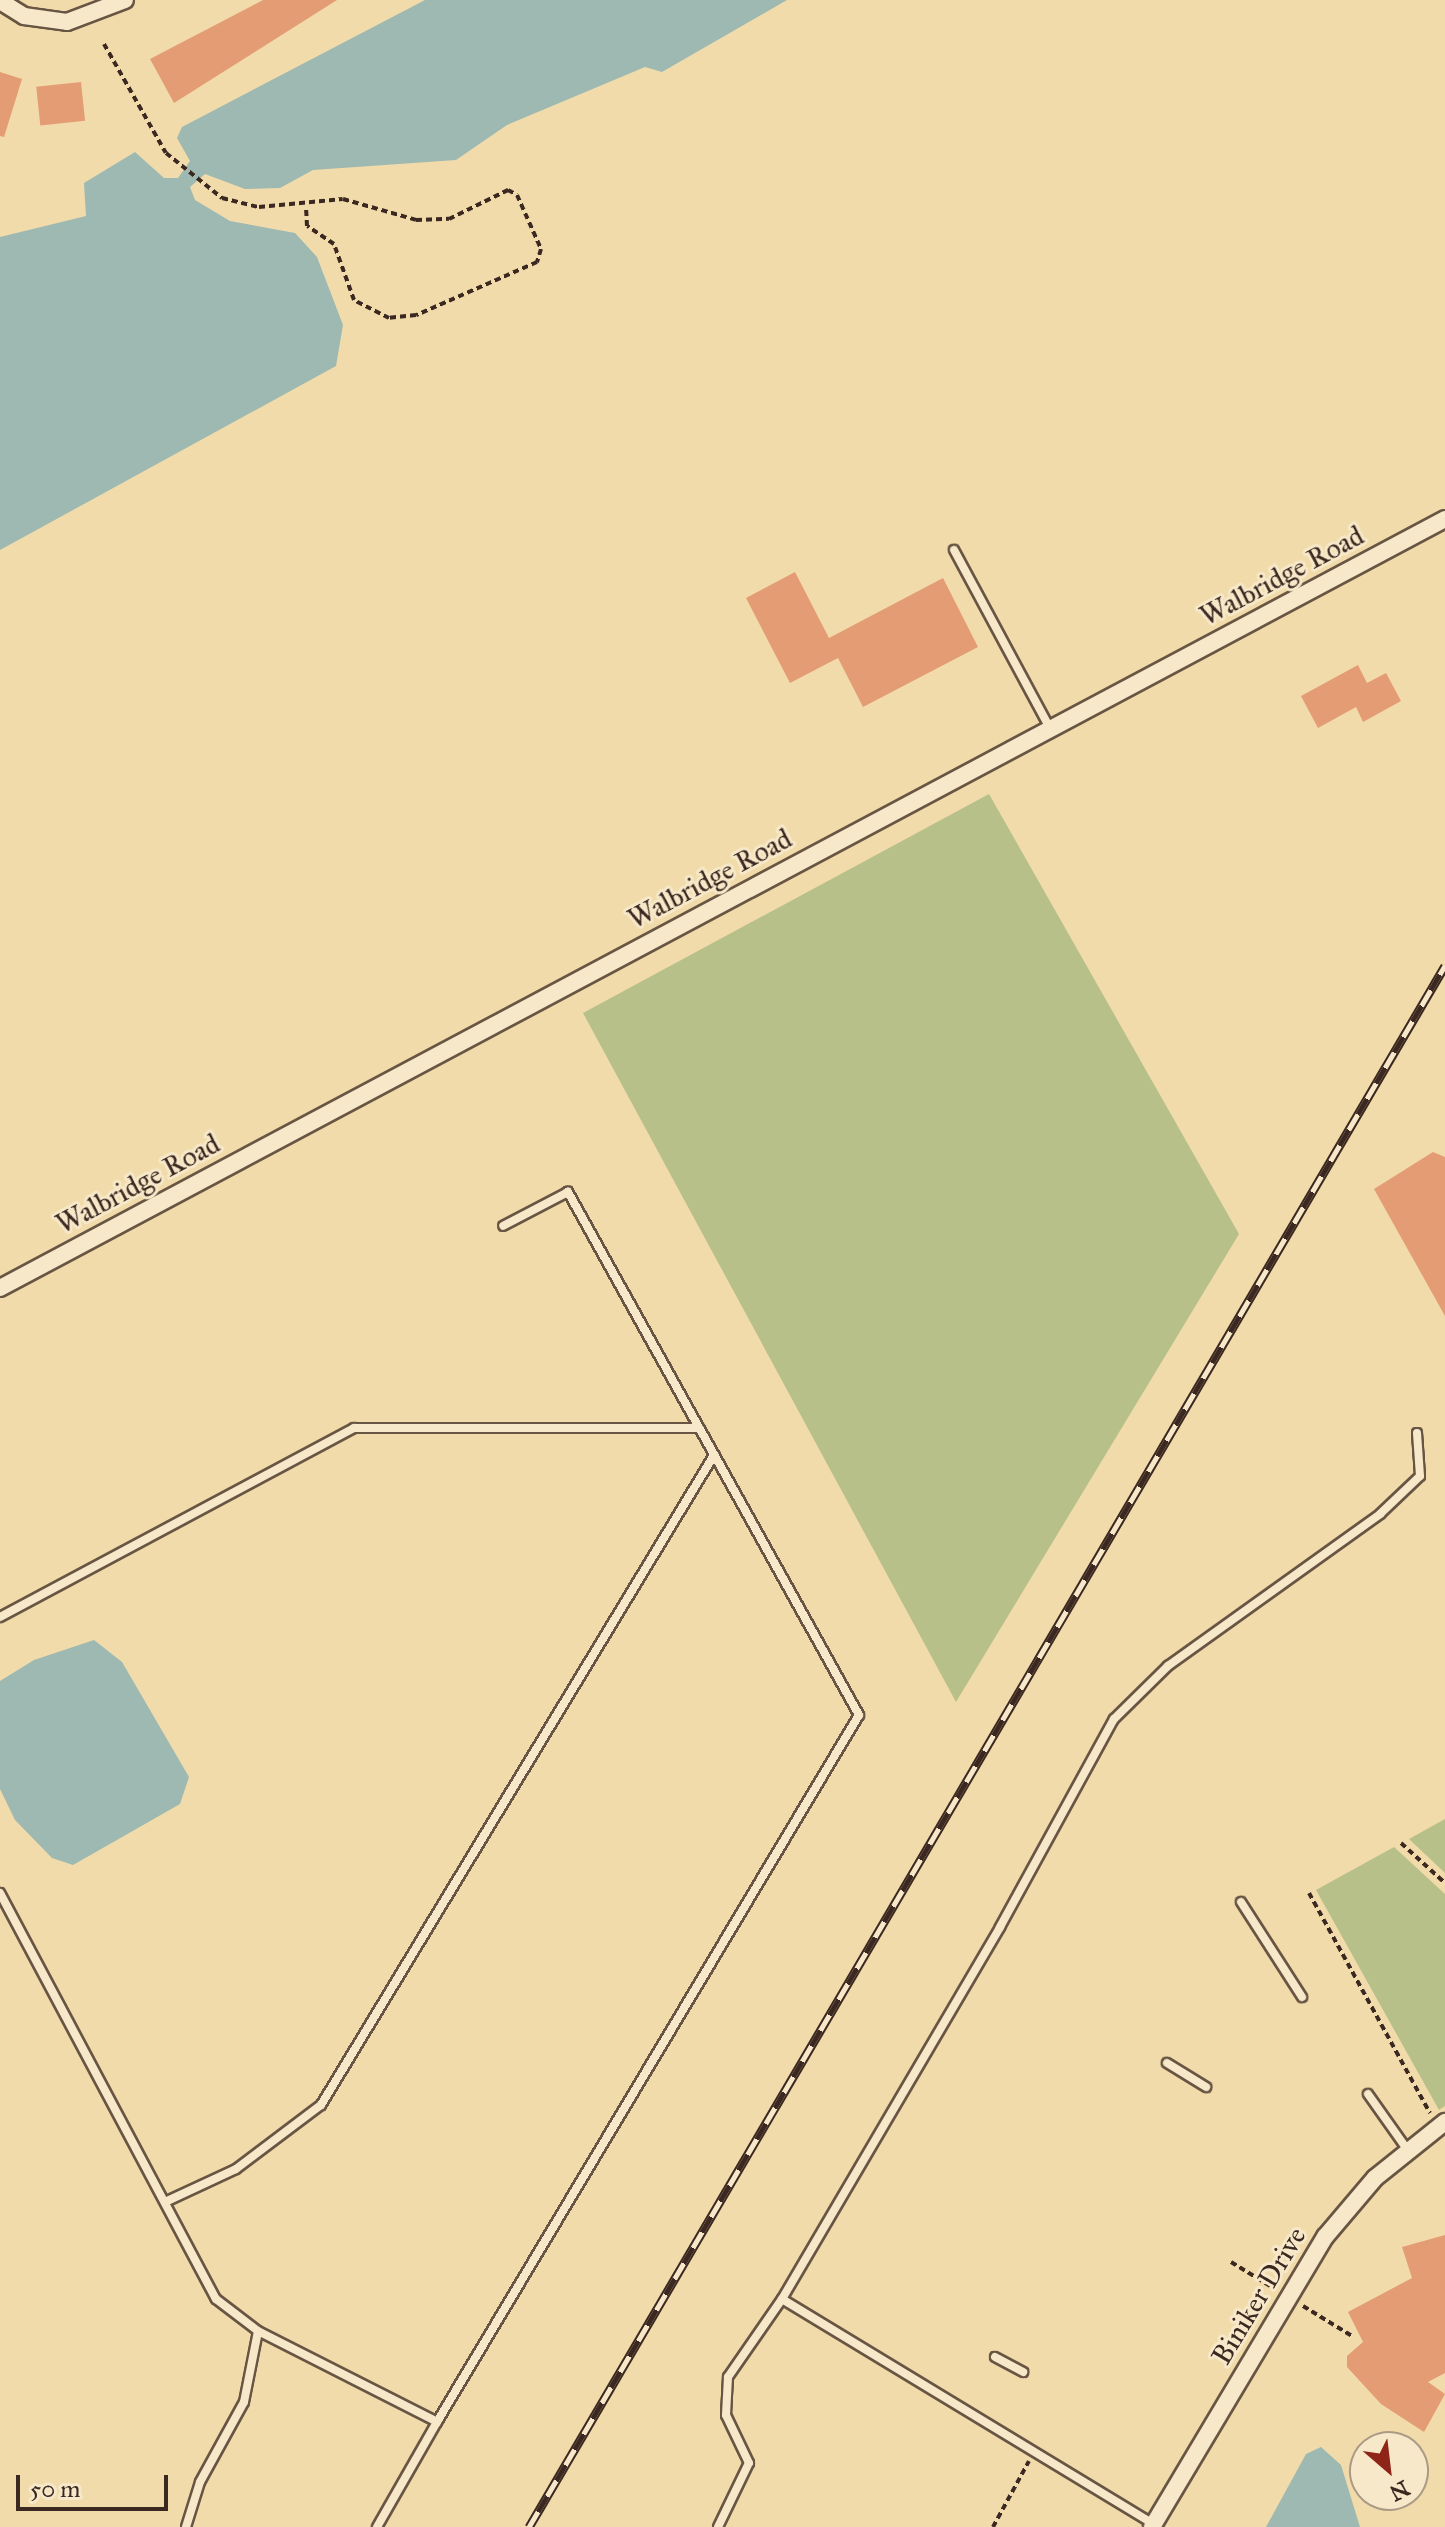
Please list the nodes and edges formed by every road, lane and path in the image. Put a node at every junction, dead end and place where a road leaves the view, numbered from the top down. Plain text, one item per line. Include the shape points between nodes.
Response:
1 (125, 0) edge
2 (0, 1) edge
3 (104, 44) dead end
4 (306, 206) junction
5 (1445, 519) edge
6 (954, 550) dead end
7 (1050, 728) junction
8 (503, 1226) dead end
9 (0, 1288) edge
10 (699, 1428) junction
11 (1417, 1433) dead end
12 (714, 1455) junction
13 (0, 1617) edge
14 (1401, 1843) dead end
15 (1445, 1883) edge
16 (0, 1893) edge
17 (1309, 1893) dead end
18 (1241, 1902) dead end
19 (1302, 1997) dead end
20 (1167, 2063) dead end
21 (1206, 2087) dead end
22 (1368, 2094) dead end
23 (1440, 2125) edge
24 (1407, 2149) junction
25 (165, 2202) junction
26 (782, 2299) junction
27 (258, 2331) junction
28 (995, 2357) dead end
29 (1023, 2372) dead end
30 (437, 2422) junction
31 (1034, 2452) junction
32 (1153, 2526) edge
33 (186, 2527) edge
34 (377, 2527) edge
35 (718, 2527) edge
36 (993, 2527) edge

1 - 2 street via 83,19 52,22
3 - 4 path via 140,116 166,153 206,188 259,207
4 - 4 path via 307,226 334,244 354,300 389,318 416,315 537,262 541,249 517,195 508,190 449,219 416,220 343,199
5 - 7 street, Walbridge Road
6 - 7 lane
7 - 9 street, Walbridge Road
8 - 10 lane via 568,1192
10 - 12 lane
10 - 13 lane via 354,1428
11 - 26 lane via 1420,1476 1390,1505 1168,1666 1114,1719
12 - 25 lane via 321,2105 236,2169
12 - 30 lane via 859,1715
14 - 15 path
16 - 25 lane
17 - 23 path
18 - 19 lane
20 - 21 lane
22 - 24 lane
23 - 24 street, Biniker Drive
24 - 32 street, Biniker Drive via 1325,2237
25 - 27 lane via 216,2299
26 - 31 lane
26 - 35 lane via 728,2377 726,2415 749,2463
27 - 30 lane
27 - 33 lane via 244,2402 200,2482
28 - 29 lane
30 - 34 lane
31 - 32 lane
31 - 36 path

